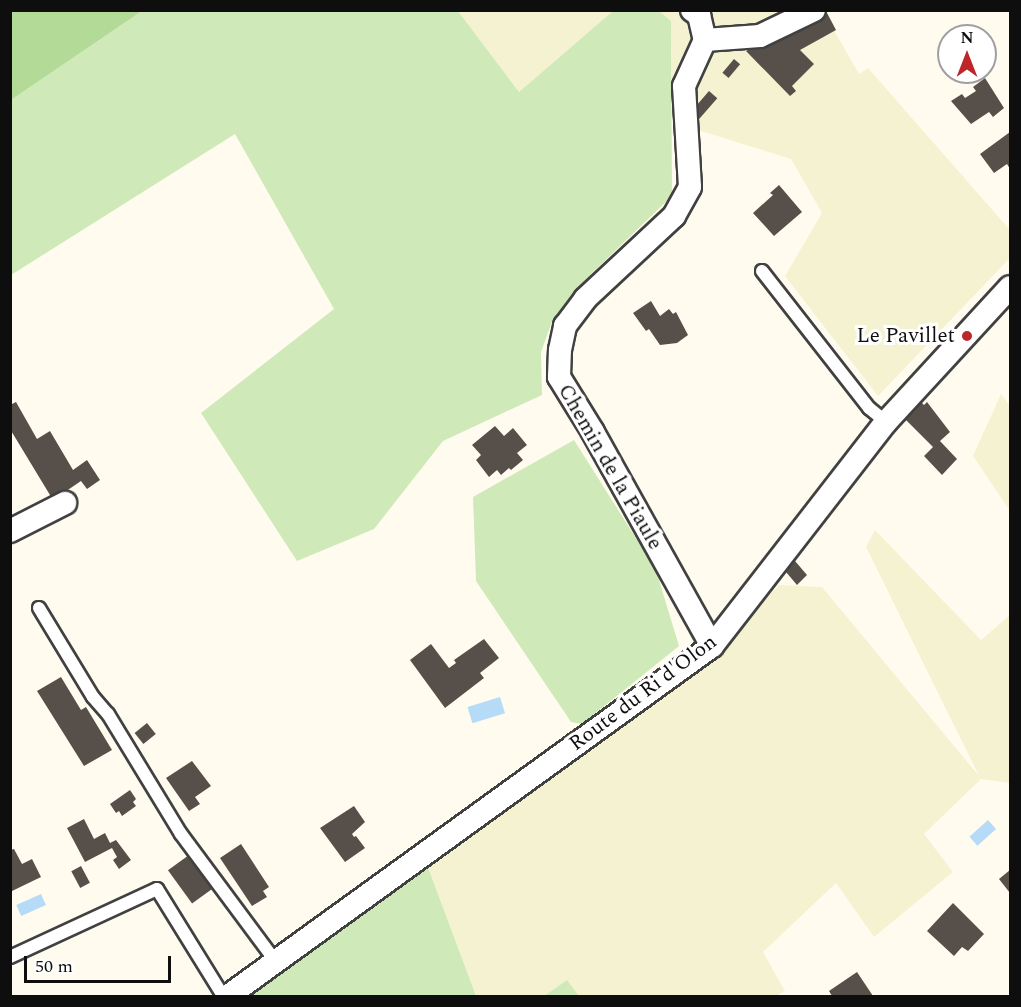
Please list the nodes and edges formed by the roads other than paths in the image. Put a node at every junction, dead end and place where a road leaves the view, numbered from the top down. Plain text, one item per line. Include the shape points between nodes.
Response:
1 (692, 10) edge
2 (814, 10) edge
3 (705, 40) junction
4 (762, 271) dead end
5 (1011, 287) edge
6 (886, 422) junction
7 (65, 503) dead end
8 (10, 531) edge
9 (39, 608) dead end
10 (712, 646) junction
11 (10, 957) edge
12 (276, 962) junction
13 (226, 996) edge

1 - 3 street via 699,15
2 - 3 street via 760,36
3 - 10 street, Chemin de la Piaule via 684,86 690,187 674,216 585,299 566,326 559,377
4 - 6 lane via 869,408
5 - 6 street, Route du Ri d'Olon
6 - 10 street, Route du Ri d'Olon
7 - 8 street
9 - 12 lane via 181,834
10 - 12 street, Route du Ri d'Olon
11 - 13 lane via 157,889
12 - 13 street, Route du Ri d'Olon

